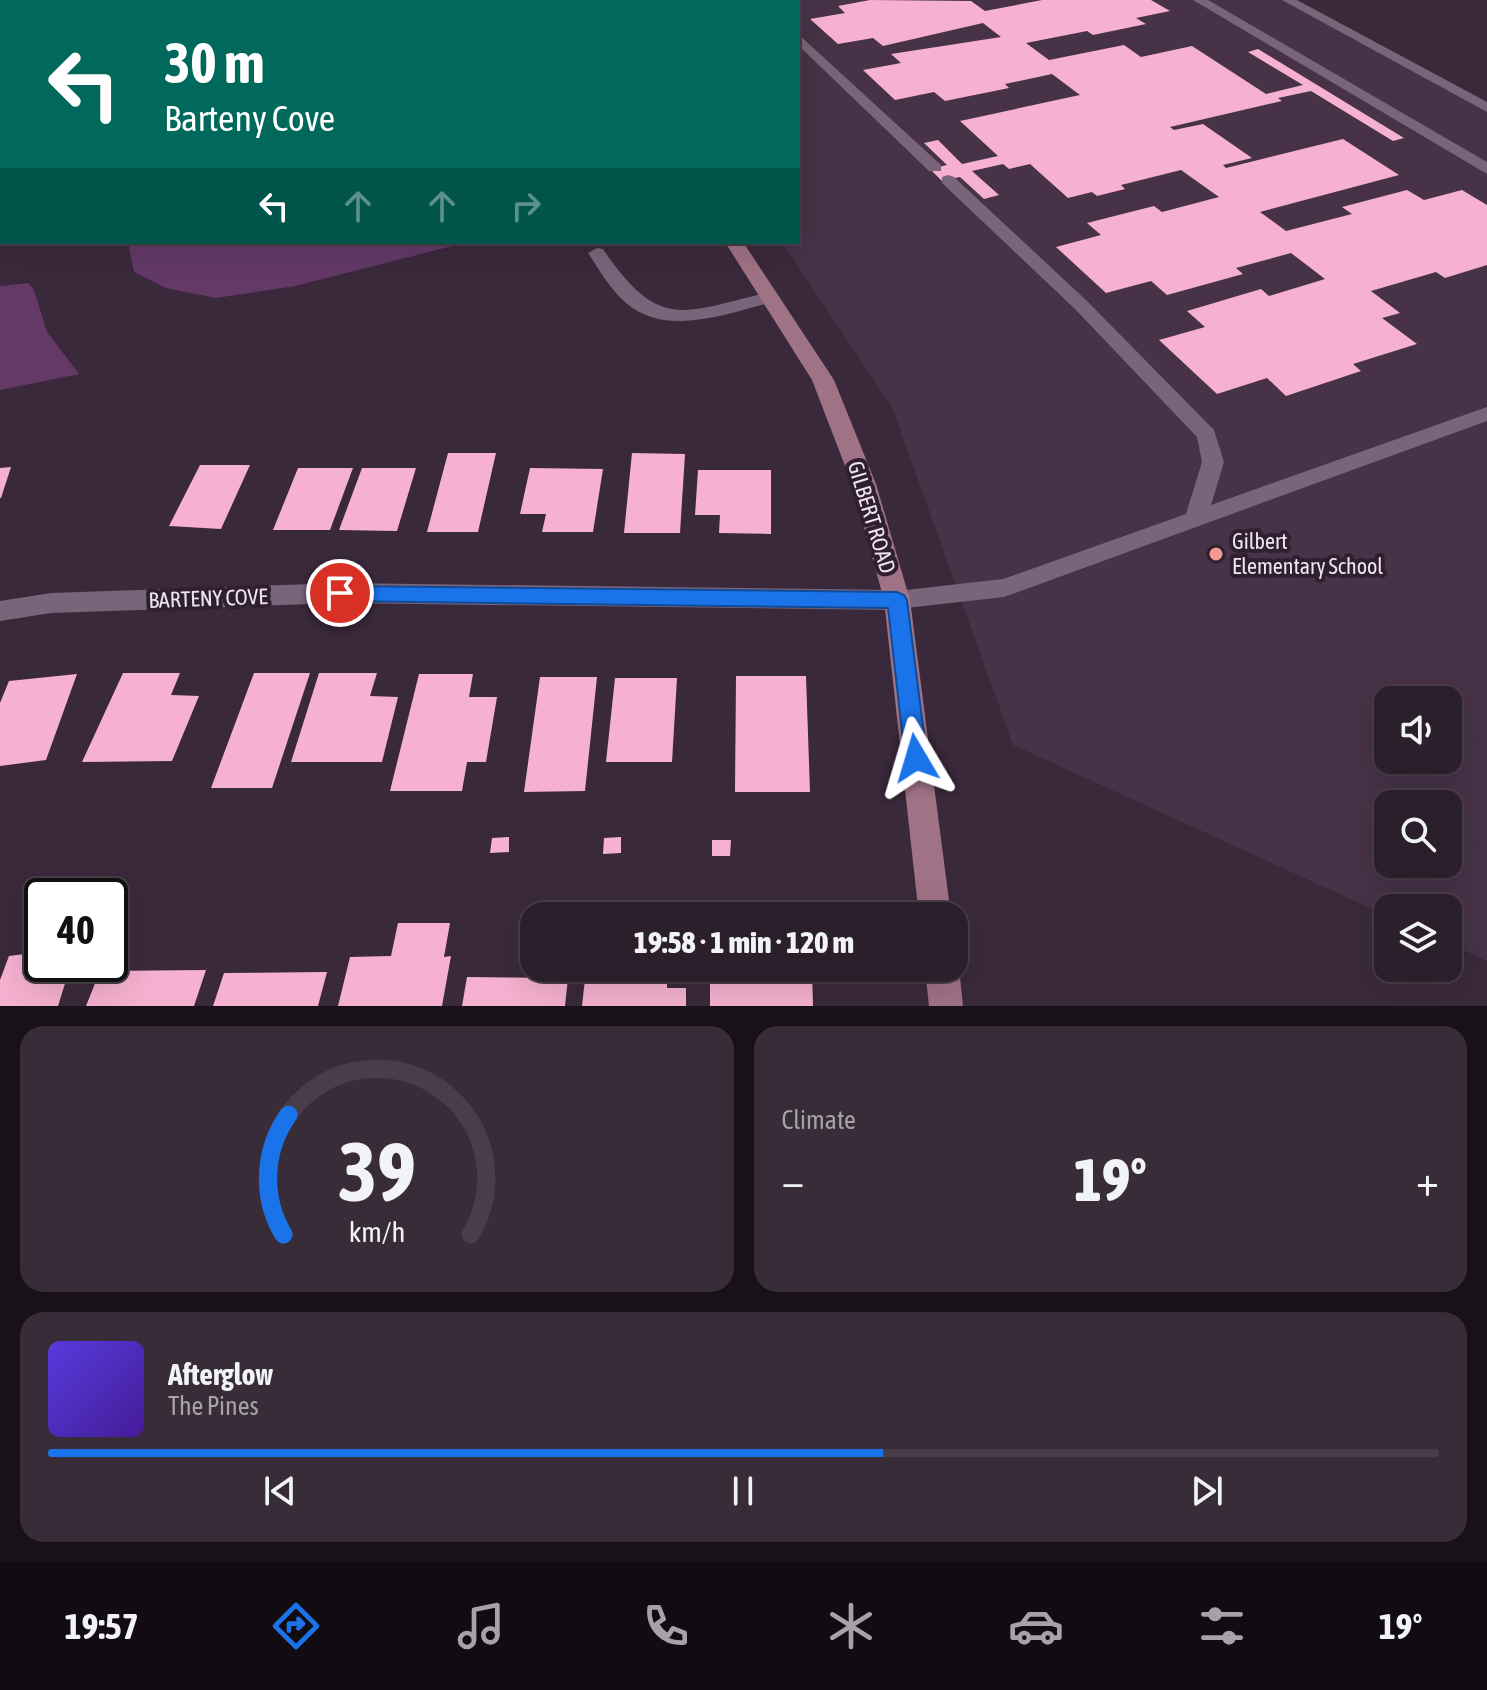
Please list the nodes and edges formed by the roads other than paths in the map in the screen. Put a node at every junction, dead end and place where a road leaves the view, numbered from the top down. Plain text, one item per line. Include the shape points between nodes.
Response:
1 (1199, 0) edge
2 (1288, 0) edge
3 (800, 40) edge
4 (1487, 108) edge
5 (1487, 169) edge
6 (735, 244) edge
7 (597, 253) dead end
8 (771, 297) junction
9 (1487, 414) edge
10 (1195, 520) junction
11 (897, 600) junction
12 (0, 611) edge
13 (933, 902) edge
14 (943, 982) edge
15 (946, 1006) edge

1 - 5 lane
2 - 4 lane
3 - 10 lane via 1081,305 1207,435 1213,462
6 - 8 street, GILBERT ROAD
7 - 8 lane via 639,308 656,315 682,316
8 - 11 street, GILBERT ROAD via 823,380 864,484
9 - 10 lane
10 - 11 lane via 1004,588
11 - 12 street, BARTENY COVE via 340,593 51,603
11 - 13 street, GILBERT ROAD
14 - 15 street

